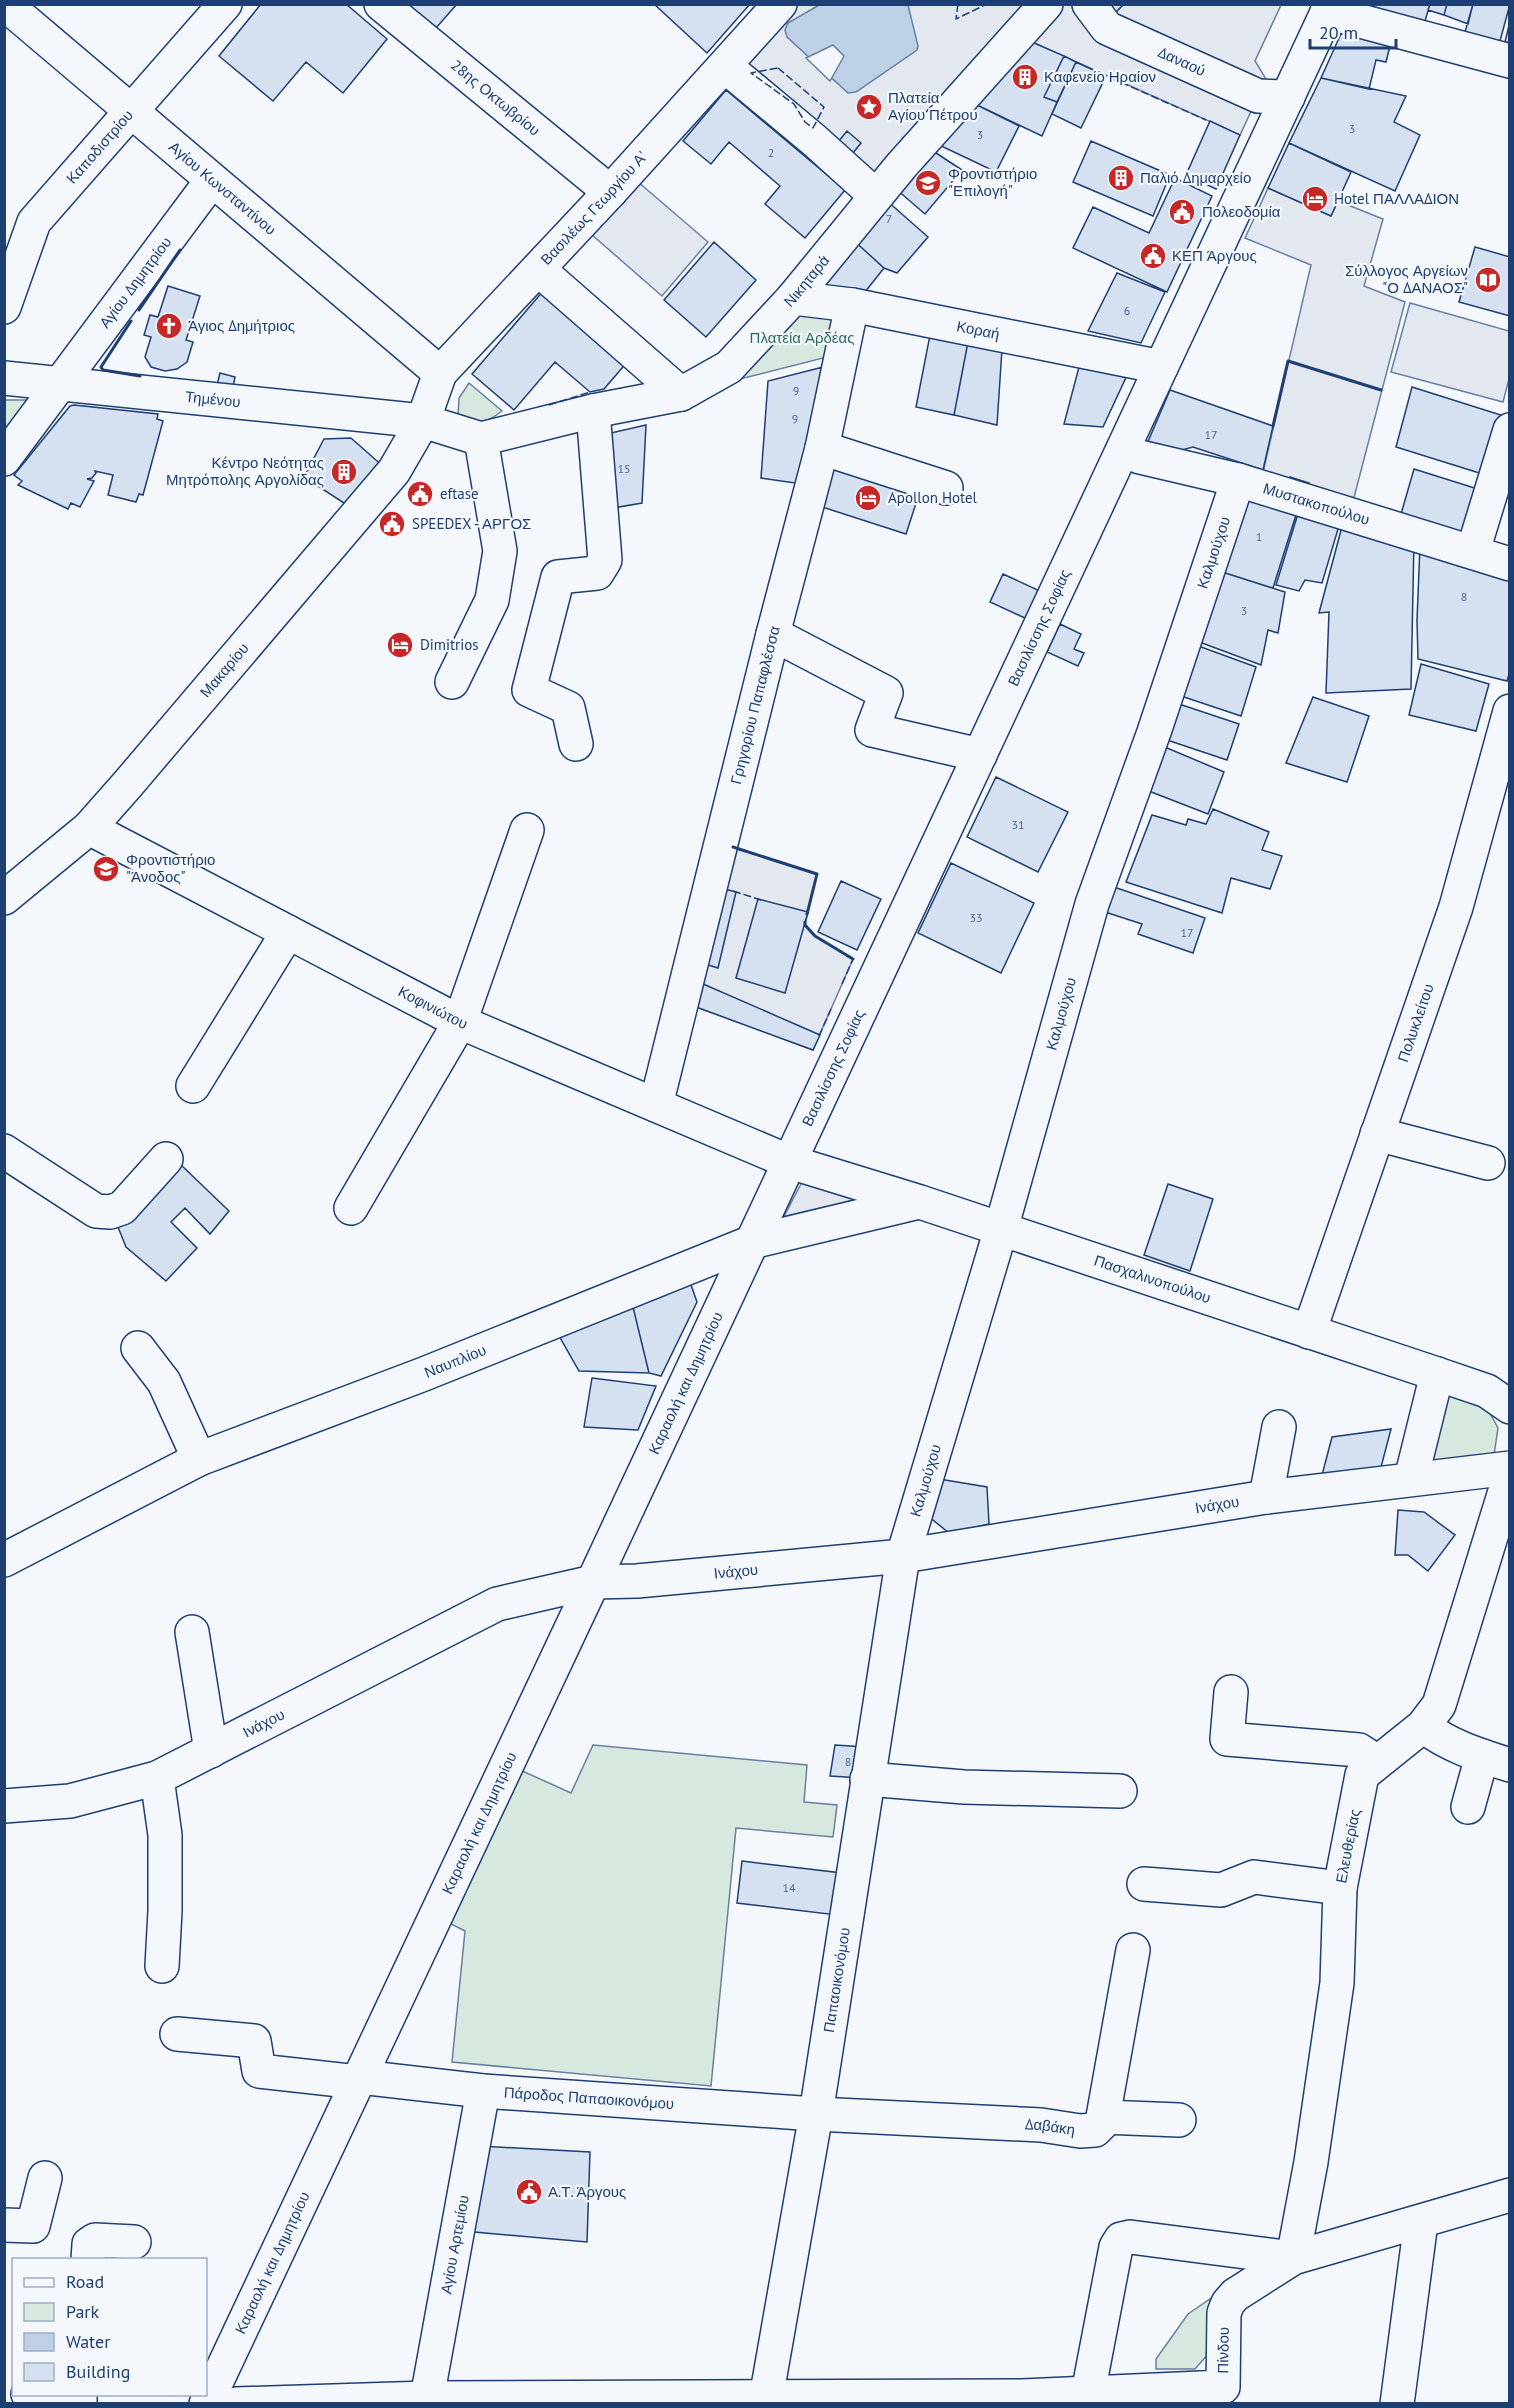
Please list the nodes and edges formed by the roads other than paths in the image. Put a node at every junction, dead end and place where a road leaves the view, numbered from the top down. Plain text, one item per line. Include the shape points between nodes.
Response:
1 (5, 4) edge
2 (225, 4) edge
3 (381, 4) edge
4 (780, 4) edge
5 (1046, 4) edge
6 (1089, 4) edge
7 (1329, 8) edge
8 (1509, 61) edge
9 (725, 66) junction
10 (1288, 97) junction
11 (132, 111) junction
12 (212, 180) junction
13 (610, 192) junction
14 (876, 196) junction
15 (538, 269) junction
16 (793, 298) junction
17 (852, 304) junction
18 (4, 307) edge
19 (1161, 367) junction
20 (440, 374) junction
21 (4, 378) edge
22 (61, 384) junction
23 (681, 394) junction
24 (592, 411) junction
25 (423, 421) junction
26 (1509, 430) edge
27 (481, 439) junction
28 (822, 448) junction
29 (1123, 450) junction
30 (4, 459) edge
31 (1238, 480) junction
32 (946, 488) dead end
33 (1473, 551) junction
34 (1509, 564) edge
35 (773, 634) junction
36 (452, 682) dead end
37 (1509, 711) edge
38 (576, 744) dead end
39 (980, 755) junction
40 (89, 828) junction
41 (527, 830) dead end
42 (4, 898) edge
43 (288, 932) junction
44 (460, 1022) junction
45 (193, 1086) dead end
46 (656, 1105) junction
47 (1377, 1134) junction
48 (4, 1151) edge
49 (166, 1159) dead end
50 (790, 1162) junction
51 (1488, 1163) dead end
52 (920, 1202) junction
53 (351, 1208) dead end
54 (1001, 1229) junction
55 (752, 1242) junction
56 (1309, 1332) junction
57 (138, 1348) dead end
58 (1437, 1374) junction
59 (1509, 1407) edge
60 (1279, 1427) dead end
61 (199, 1459) junction
62 (1509, 1468) edge
63 (1509, 1475) edge
64 (1411, 1479) junction
65 (1266, 1497) junction
66 (903, 1556) junction
67 (4, 1560) edge
68 (593, 1582) junction
69 (192, 1632) dead end
70 (1231, 1692) dead end
71 (1423, 1726) junction
72 (211, 1751) junction
73 (1376, 1761) junction
74 (1496, 1761) edge
75 (157, 1778) junction
76 (867, 1779) junction
77 (1120, 1791) dead end
78 (4, 1806) edge
79 (1468, 1807) dead end
80 (1144, 1884) dead end
81 (1340, 1888) junction
82 (1133, 1950) dead end
83 (162, 1966) dead end
84 (177, 2034) dead end
85 (359, 2080) junction
86 (483, 2091) junction
87 (816, 2114) junction
88 (1103, 2117) junction
89 (1179, 2120) dead end
90 (45, 2178) dead end
91 (1509, 2195) edge
92 (1421, 2222) junction
93 (4, 2225) edge
94 (135, 2242) dead end
95 (88, 2258) edge
96 (1293, 2258) junction
97 (1088, 2393) junction
98 (1223, 2395) edge
99 (33, 2396) edge
100 (427, 2398) junction
101 (765, 2400) edge
102 (50, 2403) edge
103 (206, 2403) edge
104 (236, 2403) edge
105 (1397, 2403) edge

1 - 11 street, Αγίου Κωνσταντίνου
2 - 11 street, Καποδιστρίου
3 - 13 street, 28ης Οκτωβρίου
4 - 9 street, Βασιλέως Γεωργίου Α'
5 - 14 street, Νικηταρά
6 - 10 street, Δαναού via 1107,28 1115,32 1258,96
7 - 8 street
7 - 10 street, Βασιλίσσης Σοφίας
9 - 13 street, Βασιλέως Γεωργίου Α'
9 - 14 street
10 - 19 street, Βασιλίσσης Σοφίας
11 - 12 street, Αγίου Κωνσταντίνου
11 - 18 street, Καποδιστρίου via 34,222
12 - 20 street, Αγίου Κωνσταντίνου
12 - 22 street, Αγίου Δημητρίου
13 - 15 street, Βασιλέως Γεωργίου Α'
14 - 16 street, Νικηταρά
15 - 20 street, Βασιλέως Γεωργίου Α'
15 - 23 street
16 - 17 street, Κοραή
16 - 23 street, Νικηταρά via 729,367
17 - 19 street, Κοραή
17 - 28 street, Γρηγορίου Παπαφλέσσα
19 - 29 street, Βασιλίσσης Σοφίας
20 - 25 street, Βασιλέως Γεωργίου Α'
21 - 22 street, Τημένου
22 - 25 street, Τημένου
22 - 30 street, Αγίου Δημητρίου
23 - 24 street, Νικηταρά
24 - 27 street, Νικηταρά
24 - 38 street via 605,560 597,573 558,577 529,690 568,708
25 - 27 street
25 - 40 street, Μακαρίου via 394,471
26 - 33 street
27 - 36 street via 500,551 492,600
28 - 32 street
28 - 35 street, Γρηγορίου Παπαφλέσσα
29 - 31 street, Μυστακοπούλου
29 - 39 street, Βασιλίσσης Σοφίας
31 - 33 street, Μυστακοπούλου
31 - 54 street, Καλμούχου via 1092,904
33 - 34 street, Μυστακοπούλου
35 - 39 street via 886,693 872,730
35 - 46 street, Γρηγορίου Παπαφλέσσα
37 - 47 street, Πολυκλείτου via 1456,907
39 - 50 street, Βασιλίσσης Σοφίας
40 - 42 street, Μακαρίου
40 - 43 street, Κοφινιώτου
41 - 44 street
43 - 44 street, Κοφινιώτου
43 - 45 street
44 - 46 street, Κοφινιώτου
44 - 53 street
46 - 50 street, Κοφινιώτου
47 - 51 street
47 - 56 street, Πολυκλείτου
48 - 49 street via 103,1212 122,1208
50 - 52 street, Πασχαλινοπούλου
50 - 55 street, Βασιλίσσης Σοφίας
52 - 54 street, Πασχαλινοπούλου
52 - 55 street, Ναυπλίου
54 - 56 street, Πασχαλινοπούλου
54 - 66 street, Καλμούχου
55 - 61 street, Ναυπλίου via 424,1374
55 - 68 street, Καραολή και Δημητρίου
56 - 58 street, Πασχαλινοπούλου
57 - 61 street via 164,1382
58 - 59 street, Πασχαλινοπούλου via 1487,1391
58 - 64 street
60 - 65 street
61 - 67 street, Ναυπλίου
62 - 64 street, Ινάχου
63 - 71 street, Ελευθερίας via 1439,1705
64 - 65 street, Ινάχου
65 - 66 street, Ινάχου
66 - 68 street, Ινάχου
66 - 76 street, Παπαοικονόμου
68 - 72 street, Ινάχου via 497,1604
68 - 85 street, Καραολή και Δημητρίου
69 - 72 street
70 - 73 street via 1227,1739 1359,1750
71 - 73 street, Ελευθερίας
71 - 74 street via 1439,1738
72 - 75 street, Ινάχου
73 - 81 street, Ελευθερίας via 1362,1775
74 - 79 street
75 - 78 street, Ινάχου via 70,1801
75 - 83 street via 165,1835
76 - 77 street via 964,1787
76 - 87 street, Παπαοικονόμου
80 - 81 street via 1221,1890 1254,1877
81 - 96 street, Ελευθερίας via 1337,1983
82 - 88 street
84 - 85 street, Πάροδος Παπαοικονόμου via 254,2040 260,2071
85 - 86 street, Πάροδος Παπαοικονόμου
85 - 103 street, Καραολή και Δημητρίου
86 - 87 street, Πάροδος Παπαοικονόμου
86 - 100 street, Αγίου Αρτεμίου
87 - 88 street, Δαβάκη via 1080,2131 1095,2130
87 - 101 street, Παπαοικονόμου
88 - 89 street
90 - 93 street via 33,2226
91 - 92 street, Πίνδου
92 - 96 street, Πίνδου
92 - 105 street
94 - 95 street via 95,2240 89,2244
96 - 97 street via 1121,2239 1116,2247
96 - 98 street, Πίνδου via 1228,2303 1224,2313
97 - 98 street, Πίνδου
97 - 101 street, Πίνδου
99 - 102 street
100 - 101 street, Πίνδου
100 - 104 street, Πίνδου

